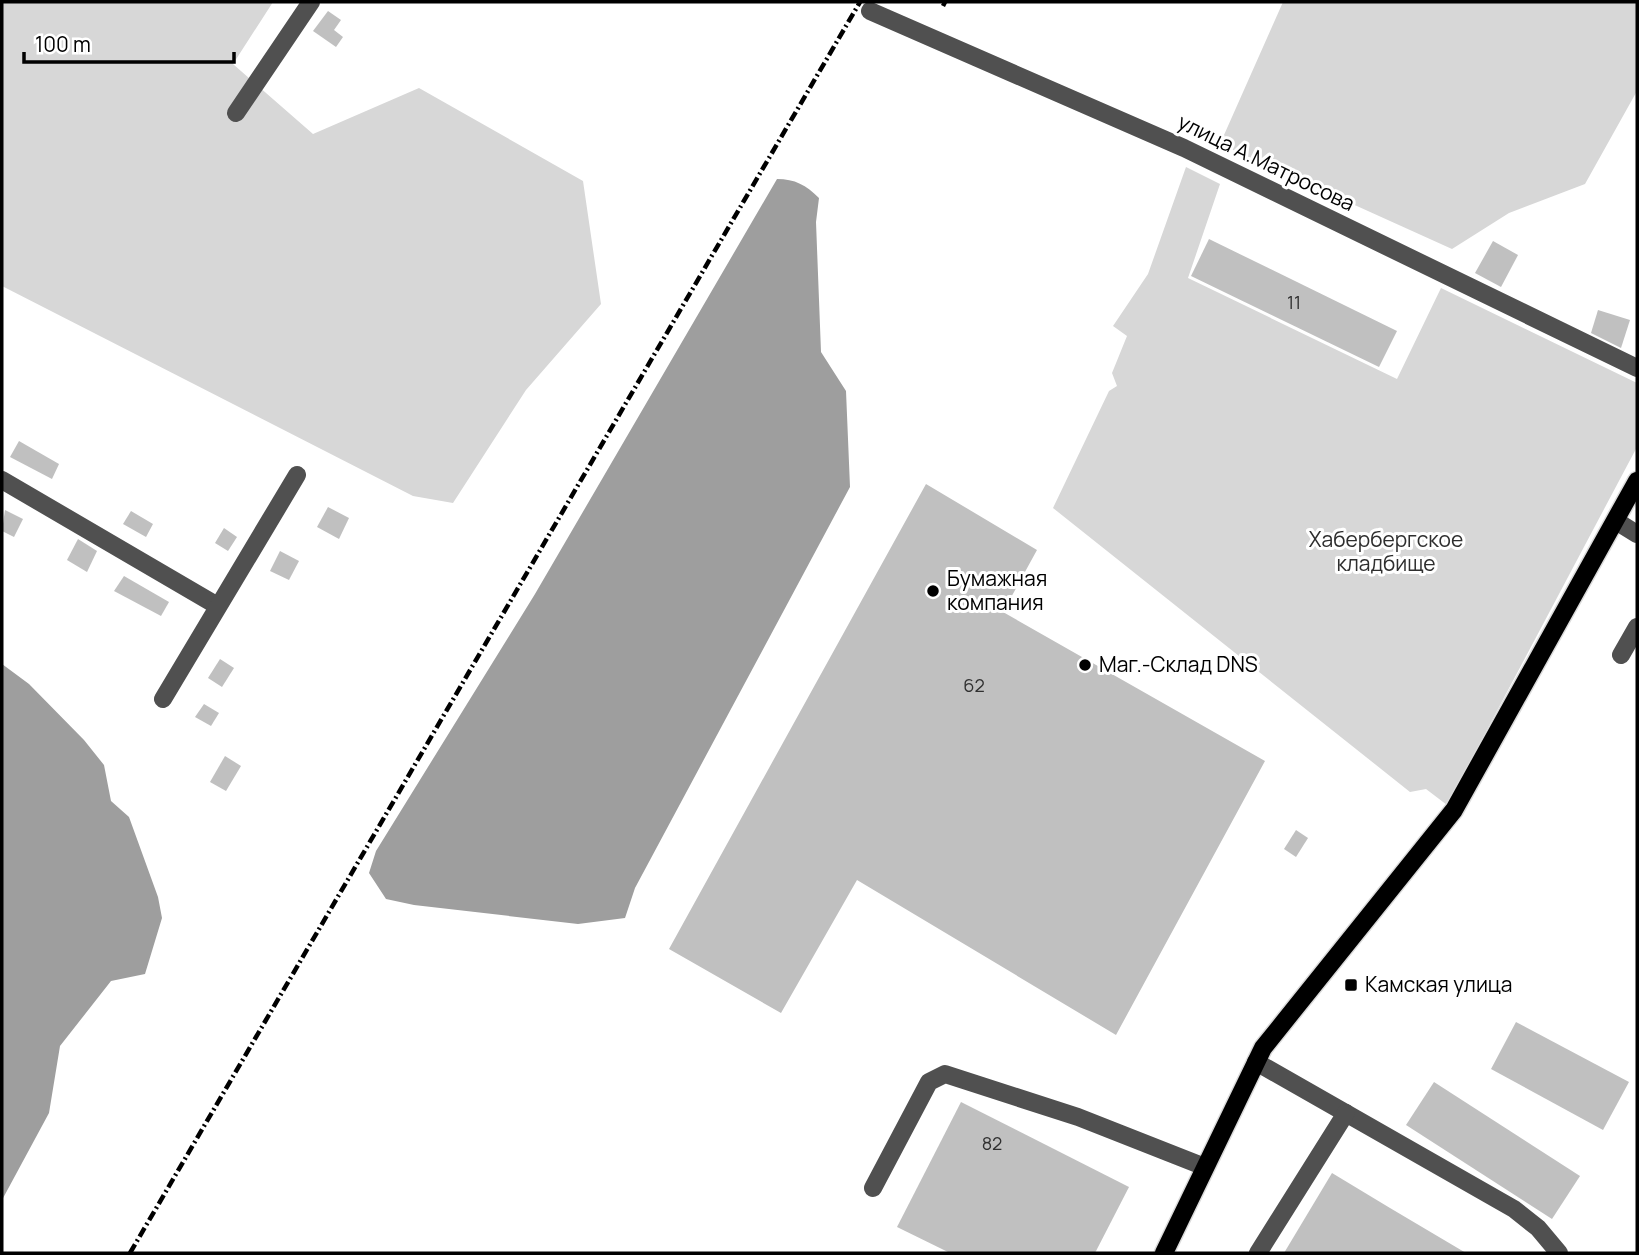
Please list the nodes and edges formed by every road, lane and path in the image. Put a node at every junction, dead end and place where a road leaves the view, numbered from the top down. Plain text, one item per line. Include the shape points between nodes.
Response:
1 (311, 2) edge
2 (870, 11) dead end
3 (236, 113) dead end
4 (1637, 368) edge
5 (297, 475) dead end
6 (2, 480) edge
7 (1637, 481) edge
8 (1616, 521) junction
9 (1637, 534) edge
10 (216, 605) junction
11 (1637, 627) edge
12 (1621, 655) dead end
13 (163, 699) dead end
14 (1256, 1062) junction
15 (1346, 1113) junction
16 (1205, 1167) junction
17 (873, 1188) dead end
18 (1164, 1253) edge
19 (1258, 1253) edge
20 (1559, 1253) edge

1 - 3 street
2 - 4 street, улица А.Матросова via 1184,148
5 - 10 street
6 - 10 street
7 - 8 main road
8 - 9 street
8 - 14 main road via 1454,810
10 - 13 street
11 - 12 street
14 - 15 street
14 - 16 main road
15 - 19 street
15 - 20 street via 1514,1209
16 - 17 street via 946,1074 929,1082
16 - 18 main road

